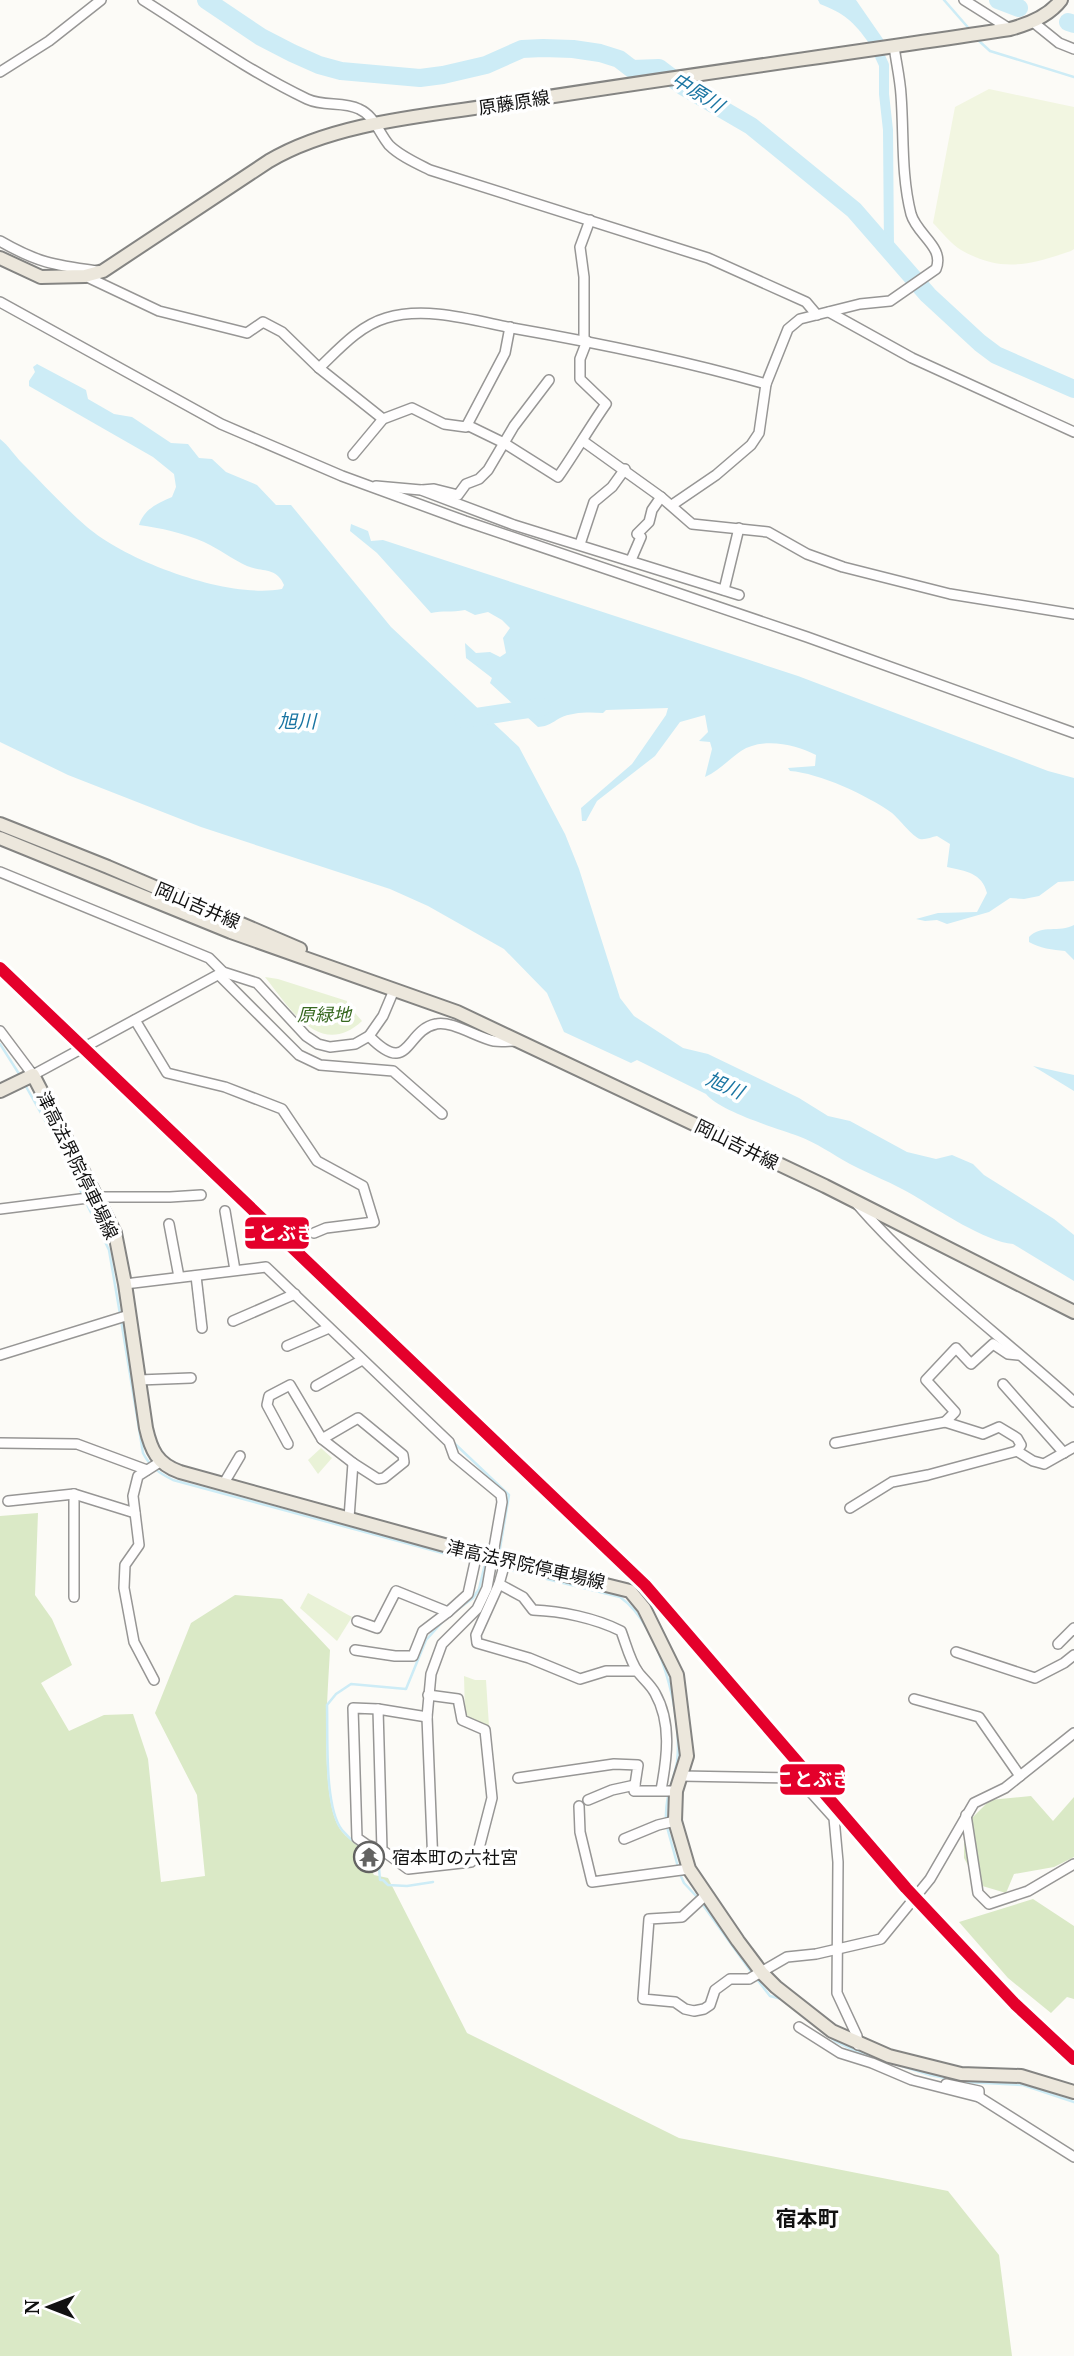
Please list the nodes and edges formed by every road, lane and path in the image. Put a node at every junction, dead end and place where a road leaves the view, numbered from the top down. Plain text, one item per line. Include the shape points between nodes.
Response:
1 (101, 0) edge
2 (143, 0) edge
3 (964, 0) edge
4 (1061, 0) edge
5 (1033, 22) junction
6 (1010, 29) junction
7 (889, 47) junction
8 (1074, 49) edge
9 (0, 72) edge
10 (375, 124) junction
11 (590, 219) junction
12 (0, 241) edge
13 (0, 258) edge
14 (103, 271) junction
15 (85, 276) junction
16 (0, 302) edge
17 (829, 312) junction
18 (817, 315) junction
19 (510, 327) junction
20 (586, 341) junction
21 (319, 368) junction
22 (549, 380) dead end
23 (766, 384) junction
24 (383, 419) junction
25 (467, 425) junction
26 (1074, 432) edge
27 (583, 442) junction
28 (504, 443) junction
29 (353, 455) dead end
30 (625, 469) junction
31 (368, 486) junction
32 (421, 490) junction
33 (662, 497) junction
34 (673, 505) junction
35 (739, 528) junction
36 (580, 544) junction
37 (631, 560) junction
38 (724, 590) junction
39 (739, 595) dead end
40 (1074, 614) edge
41 (1074, 733) edge
42 (0, 824) edge
43 (0, 838) edge
44 (0, 872) edge
45 (221, 974) junction
46 (394, 990) junction
47 (135, 1020) junction
48 (0, 1031) edge
49 (369, 1036) junction
50 (516, 1041) junction
51 (27, 1078) junction
52 (0, 1091) edge
53 (442, 1114) dead end
54 (201, 1195) dead end
55 (89, 1198) junction
56 (854, 1200) junction
57 (0, 1209) edge
58 (225, 1211) dead end
59 (169, 1224) dead end
60 (314, 1233) dead end
61 (235, 1270) junction
62 (196, 1276) junction
63 (179, 1277) junction
64 (125, 1284) junction
65 (295, 1294) junction
66 (1074, 1312) edge
67 (123, 1317) junction
68 (233, 1321) dead end
69 (202, 1328) dead end
70 (329, 1328) junction
71 (287, 1346) dead end
72 (0, 1355) edge
73 (1020, 1356) junction
74 (362, 1360) junction
75 (191, 1378) dead end
76 (139, 1380) junction
77 (1003, 1384) dead end
78 (316, 1386) dead end
79 (1074, 1402) edge
80 (945, 1422) junction
81 (322, 1439) junction
82 (0, 1443) edge
83 (835, 1443) dead end
84 (288, 1444) dead end
85 (1074, 1447) edge
86 (1017, 1451) junction
87 (1064, 1453) junction
88 (240, 1456) dead end
89 (353, 1463) junction
90 (152, 1466) junction
91 (224, 1483) junction
92 (74, 1494) junction
93 (8, 1501) dead end
94 (850, 1508) dead end
95 (135, 1513) junction
96 (349, 1518) junction
97 (489, 1565) junction
98 (499, 1584) junction
99 (74, 1597) dead end
100 (448, 1612) junction
101 (357, 1621) dead end
102 (1074, 1628) edge
103 (1058, 1644) dead end
104 (355, 1650) dead end
105 (957, 1652) dead end
106 (1074, 1655) edge
107 (637, 1671) junction
108 (154, 1680) dead end
109 (428, 1695) junction
110 (914, 1699) dead end
111 (378, 1709) junction
112 (428, 1717) junction
113 (1074, 1733) edge
114 (681, 1776) junction
115 (1020, 1776) junction
116 (518, 1778) dead end
117 (635, 1785) junction
118 (668, 1790) junction
119 (966, 1815) junction
120 (669, 1822) junction
121 (624, 1839) dead end
122 (382, 1850) junction
123 (1074, 1864) edge
124 (433, 1865) junction
125 (682, 1870) junction
126 (702, 1898) junction
127 (838, 1949) junction
128 (757, 1975) junction
129 (799, 2026) dead end
130 (868, 2054) junction
131 (961, 2080) junction
132 (920, 2082) junction
133 (1074, 2092) edge
134 (979, 2097) junction
135 (1074, 2157) edge

1 - 9 street
2 - 10 street via 309,100 361,109
3 - 6 street
4 - 5 main road, 原藤原線
5 - 6 main road, 原藤原線
5 - 8 street
6 - 7 main road, 原藤原線
7 - 10 main road, 原藤原線
7 - 17 street via 901,92 912,217 938,252 939,262 936,269 890,301
10 - 11 street via 390,146 430,170
10 - 14 main road, 原藤原線 via 289,149
11 - 18 street via 708,258 806,302
11 - 20 street via 580,247
12 - 14 street via 52,265
13 - 15 main road, 原藤原線 via 41,277
14 - 15 main road, 原藤原線
15 - 21 street via 182,318 247,333 263,322 282,332
16 - 31 street via 221,424
17 - 18 street
17 - 26 street via 912,358
18 - 23 street via 800,319 788,329
19 - 20 street
19 - 21 street via 411,313 388,317 370,324
19 - 25 street via 505,353
20 - 23 street
20 - 27 street via 580,379 606,404
21 - 24 street
22 - 28 street
23 - 34 street via 759,433 751,445
24 - 25 street via 412,408 444,424
24 - 29 street
25 - 28 street
27 - 28 street via 558,477
27 - 30 street
28 - 32 street via 488,470 457,495
30 - 33 street
30 - 36 street via 594,502
31 - 32 street
31 - 41 street
32 - 36 street
33 - 34 street
33 - 37 street via 637,534 641,537
34 - 35 street via 692,524
35 - 38 street
35 - 40 street via 768,532 807,554 871,576
36 - 37 street
37 - 38 street
38 - 39 street
42 - 46 main road, 岡山吉井線
43 - 46 main road, 岡山吉井線 via 231,932
44 - 45 street via 209,958
45 - 47 street
45 - 49 street via 257,983 318,1044 341,1047
45 - 53 street via 299,1055 320,1065 393,1071
46 - 49 street
46 - 50 main road, 岡山吉井線 via 457,1012
47 - 51 street
47 - 60 street via 167,1073 225,1087 282,1109 317,1161 363,1186 374,1222
48 - 51 street
49 - 50 street via 392,1053 436,1023 495,1041
50 - 56 main road, 岡山吉井線
51 - 52 main road, 津高法界院停車場線
51 - 55 main road, 津高法界院停車場線
54 - 55 street
55 - 57 street
55 - 64 main road, 津高法界院停車場線 via 115,1233
56 - 66 main road, 岡山吉井線
56 - 73 street via 947,1294
58 - 61 street
59 - 63 street
61 - 62 street
61 - 65 street via 266,1267
62 - 63 street
62 - 69 street
63 - 64 street
64 - 67 main road, 津高法界院停車場線
65 - 68 street
65 - 70 street
67 - 72 street
67 - 76 main road, 津高法界院停車場線
70 - 71 street
70 - 74 street
73 - 79 street
73 - 80 street via 993,1344 971,1364 956,1348 926,1380 955,1412
74 - 78 street
74 - 97 street via 449,1442 454,1456 501,1495
75 - 76 street
76 - 90 main road, 津高法界院停車場線
77 - 87 street
80 - 83 street
80 - 86 street via 983,1434 999,1427 1017,1438
81 - 84 street via 290,1385 269,1396 267,1405
81 - 89 street
81 - 89 street via 358,1418 403,1455 404,1462 378,1479
82 - 90 street via 77,1444
85 - 87 street
86 - 87 street via 1044,1464
86 - 94 street via 892,1482
88 - 91 street
89 - 96 street
90 - 91 main road, 津高法界院停車場線
90 - 95 street via 138,1476
91 - 96 main road, 津高法界院停車場線
92 - 93 street
92 - 95 street
92 - 99 street
95 - 108 street via 139,1545 125,1565 124,1588 134,1642
96 - 97 main road, 津高法界院停車場線
97 - 98 street
97 - 100 street
97 - 109 street via 487,1588 477,1609 437,1654
97 - 114 main road, 津高法界院停車場線 via 619,1586 635,1596 677,1675 687,1756
98 - 107 street via 523,1597 533,1610 553,1611 621,1631
98 - 107 street via 476,1635 477,1643 580,1679 606,1671
100 - 101 street via 396,1591 376,1628
100 - 104 street via 423,1630 413,1656
102 - 103 street
105 - 106 street via 1035,1678
107 - 118 street via 657,1695 668,1737
109 - 112 street
109 - 124 street via 458,1699 462,1720 485,1730 492,1798 477,1856 471,1862
110 - 115 street via 979,1717
111 - 112 street
111 - 122 street
111 - 122 street via 354,1709 357,1838
112 - 124 street
113 - 115 street
114 - 118 main road, 津高法界院停車場線
114 - 127 street via 798,1778 834,1818
115 - 119 street via 974,1803
116 - 117 street via 614,1764 638,1765
117 - 118 street via 638,1792
117 - 125 street via 584,1803 580,1832 592,1882
118 - 120 main road, 津高法界院停車場線
119 - 123 street via 978,1893 989,1904 1028,1891
119 - 127 street via 930,1879 881,1939
120 - 121 street
120 - 125 main road, 津高法界院停車場線
122 - 124 street via 408,1869
125 - 126 main road, 津高法界院停車場線
126 - 128 main road, 津高法界院停車場線 via 738,1941
126 - 128 street via 682,1917 649,1919 643,1999 675,2002 694,2011 710,2005 715,1990 730,1979
127 - 128 street via 787,1957
127 - 130 street via 837,1993
128 - 130 main road, 津高法界院停車場線
129 - 130 street via 840,2053
130 - 131 main road, 津高法界院停車場線 via 889,2056
130 - 132 street
131 - 132 street
131 - 133 main road, 津高法界院停車場線 via 1021,2076
131 - 134 street via 979,2091
132 - 134 street
134 - 135 street

